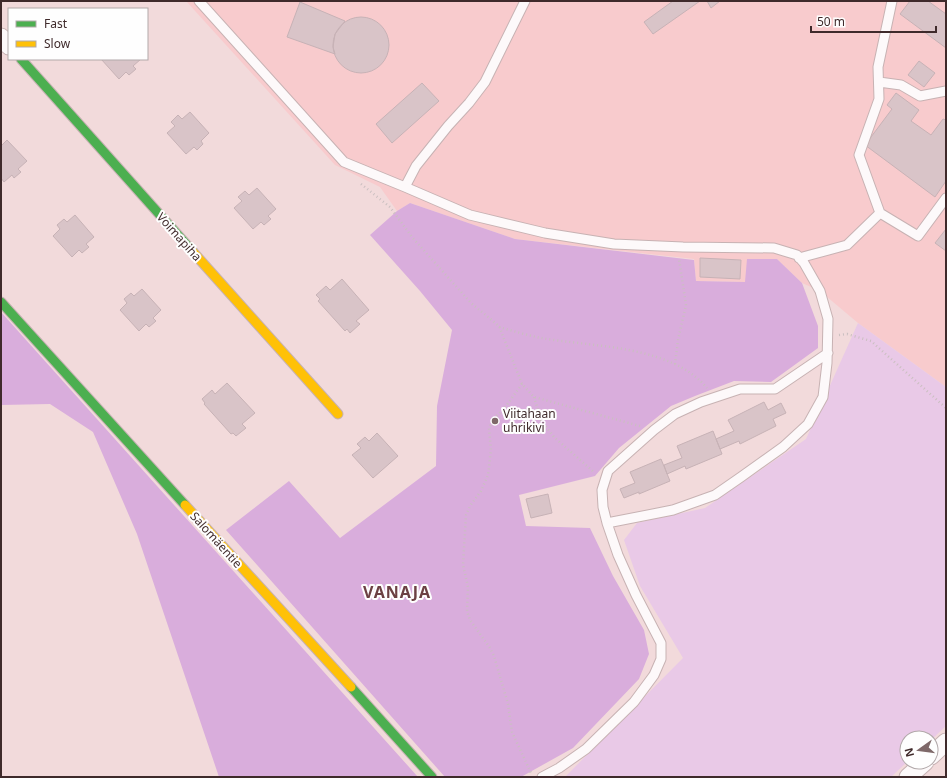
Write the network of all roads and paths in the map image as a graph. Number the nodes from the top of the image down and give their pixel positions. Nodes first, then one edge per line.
1 (200, 1) edge
2 (525, 1) edge
3 (892, 1) edge
4 (1, 37) edge
5 (8, 45) edge
6 (22, 60) edge
7 (879, 82) junction
8 (946, 91) edge
9 (360, 183) dead end
10 (405, 187) junction
11 (946, 198) edge
12 (880, 213) junction
13 (678, 247) junction
14 (799, 258) junction
15 (1, 302) edge
16 (499, 326) junction
17 (828, 337) junction
18 (828, 353) junction
19 (675, 364) junction
20 (522, 384) junction
21 (534, 397) junction
22 (715, 397) junction
23 (946, 408) edge
24 (338, 414) dead end
25 (654, 430) junction
26 (605, 481) junction
27 (607, 523) junction
28 (916, 770) edge
29 (432, 777) edge
30 (533, 777) edge
31 (542, 777) edge
32 (908, 777) edge

1 - 10 lane
2 - 10 lane
3 - 7 lane
4 - 5 street
6 - 24 street, Voimapiha
7 - 8 lane
7 - 12 lane
9 - 16 path
10 - 13 lane
11 - 12 lane
12 - 14 lane
13 - 14 lane
13 - 19 path
14 - 17 lane
15 - 29 street, Salomäentie
16 - 19 path
16 - 20 path
17 - 18 lane
17 - 23 path
18 - 22 lane
18 - 27 lane
19 - 22 path
20 - 21 path
20 - 30 path
21 - 25 path
21 - 26 path
22 - 25 lane
25 - 26 lane
26 - 27 lane
27 - 31 lane
28 - 32 street

